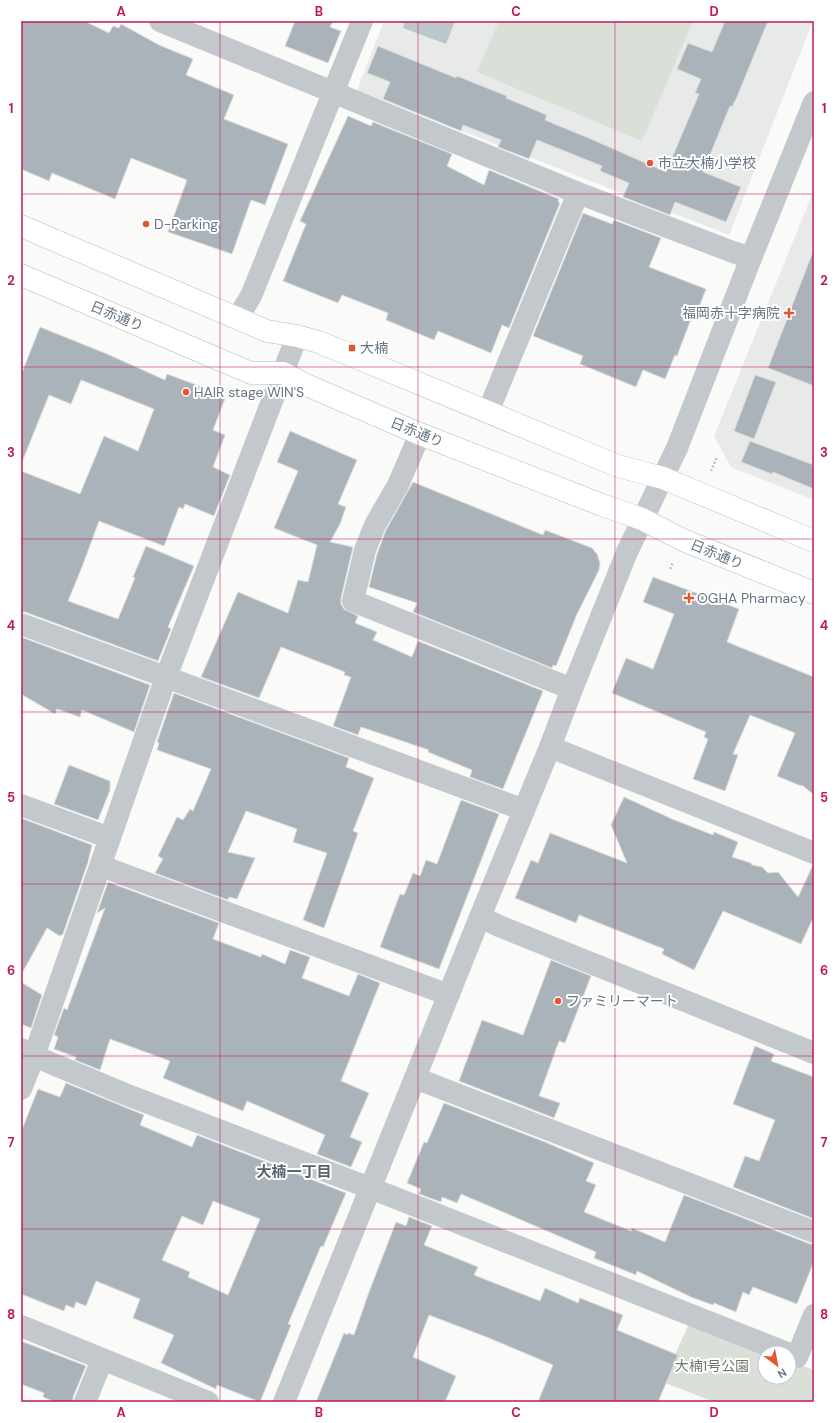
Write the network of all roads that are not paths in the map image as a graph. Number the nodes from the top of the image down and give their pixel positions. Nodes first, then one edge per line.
1 (160, 21) edge
2 (362, 21) edge
3 (333, 92) junction
4 (814, 102) edge
5 (578, 193) junction
6 (21, 226) edge
7 (751, 258) junction
8 (21, 275) edge
9 (238, 317) junction
10 (298, 336) junction
11 (284, 373) junction
12 (488, 412) junction
13 (420, 434) junction
14 (663, 478) junction
15 (642, 519) junction
16 (814, 541) edge
17 (814, 593) edge
18 (21, 624) edge
19 (166, 677) junction
20 (572, 689) junction
21 (550, 748) junction
22 (21, 806) edge
23 (524, 810) junction
24 (110, 838) junction
25 (814, 853) edge
26 (101, 866) junction
27 (480, 917) junction
28 (449, 995) junction
29 (28, 1053) edge
30 (814, 1053) edge
31 (415, 1078) junction
32 (21, 1089) edge
33 (370, 1189) junction
34 (814, 1232) edge
35 (814, 1315) edge
36 (21, 1326) edge
37 (766, 1345) edge
38 (797, 1357) edge
39 (102, 1360) junction
40 (85, 1402) edge
41 (208, 1402) edge
42 (284, 1402) edge

1 - 3 street
2 - 3 street
3 - 5 street
3 - 9 street
4 - 7 street
5 - 7 street
5 - 12 street
6 - 9 main road
7 - 14 street
8 - 11 main road, 日赤通り
9 - 10 main road
10 - 11 street
10 - 12 main road
11 - 13 main road, 日赤通り
11 - 19 street
12 - 14 main road
13 - 15 main road, 日赤通り
13 - 20 street
14 - 15 street
14 - 16 main road
15 - 17 main road, 日赤通り
15 - 20 street
18 - 19 street
19 - 23 street
19 - 24 street
20 - 21 street
21 - 23 street
21 - 25 street
22 - 24 street
23 - 27 street
24 - 26 street
26 - 28 street
26 - 29 street
27 - 28 street
27 - 30 street
28 - 31 street
29 - 32 street
29 - 33 street
31 - 33 street
31 - 34 street
33 - 37 street
33 - 42 street
35 - 38 street
36 - 39 street
39 - 40 street
39 - 41 street

